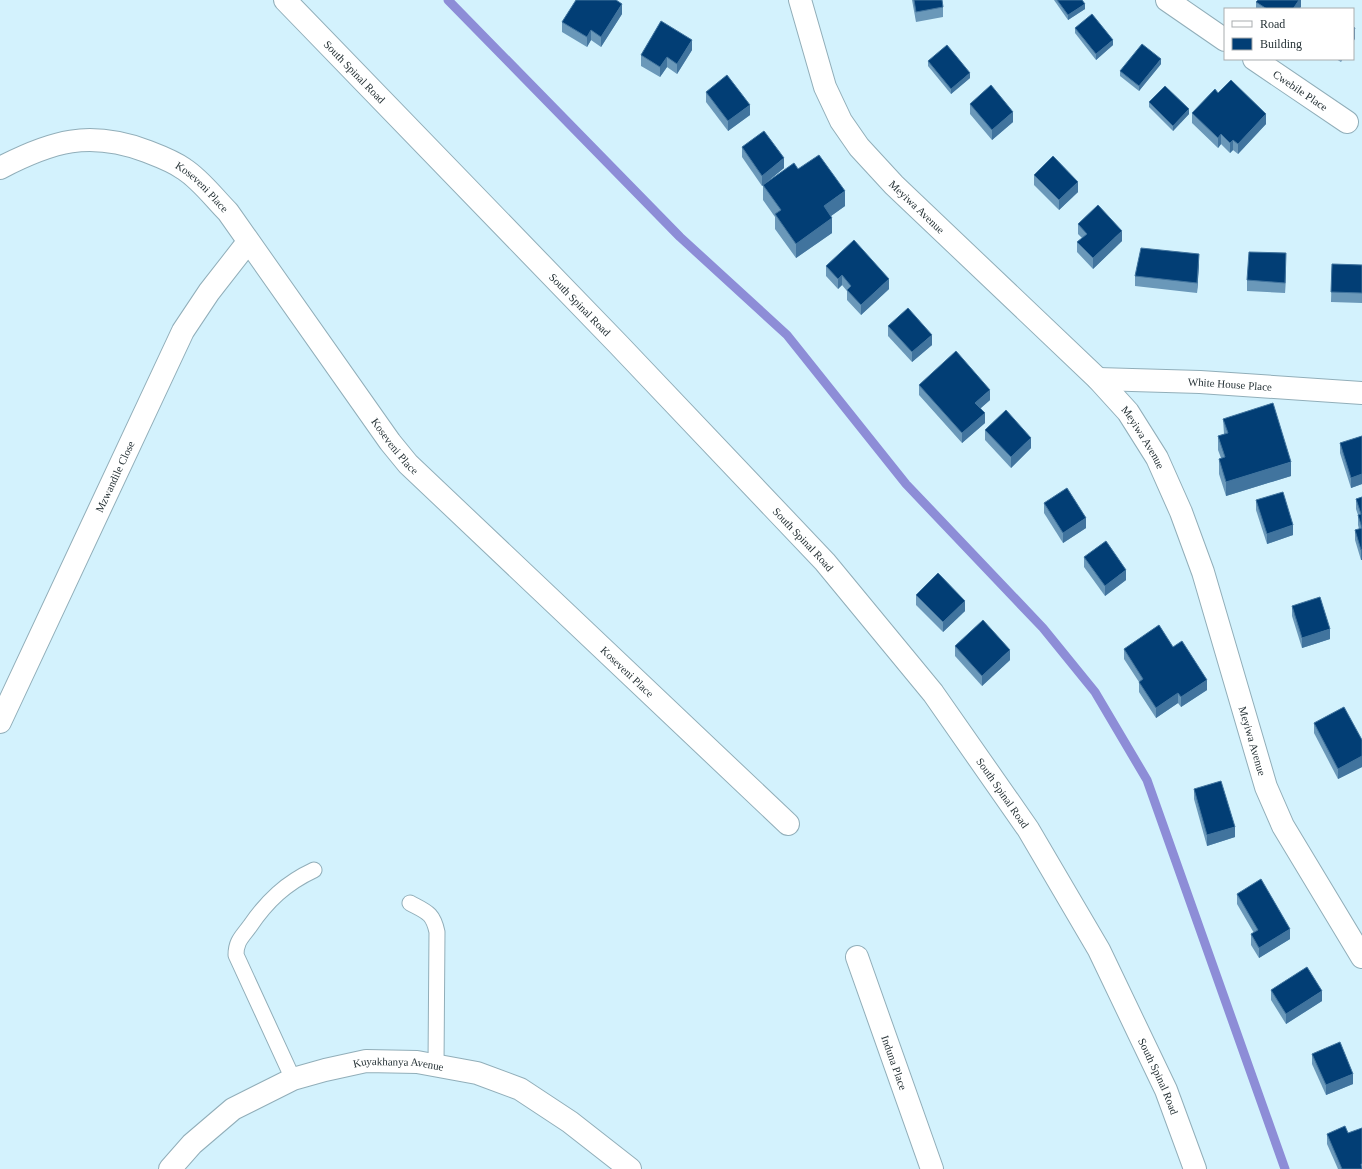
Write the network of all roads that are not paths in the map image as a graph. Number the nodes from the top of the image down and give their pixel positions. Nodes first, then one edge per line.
1 (285, 0) edge
2 (800, 0) edge
3 (1168, 0) edge
4 (1224, 39) edge
5 (1255, 60) edge
6 (1347, 122) dead end
7 (0, 168) edge
8 (248, 242) junction
9 (1098, 379) junction
10 (1362, 393) edge
11 (0, 722) edge
12 (788, 824) dead end
13 (314, 870) dead end
14 (410, 903) dead end
15 (857, 957) dead end
16 (1362, 957) edge
17 (436, 1065) junction
18 (293, 1079) junction
19 (170, 1169) edge
20 (630, 1169) edge
21 (932, 1169) edge
22 (1195, 1169) edge

1 - 22 street, South Spinal Road
2 - 9 street, Meyiwa Avenue
3 - 4 street
5 - 6 street, Cwebile Place
7 - 8 street, Koseveni Place
8 - 11 street, Mzwandile Close
8 - 12 street, Koseveni Place
9 - 10 street, White House Place
9 - 16 street, Meyiwa Avenue
13 - 18 lane
14 - 17 lane
15 - 21 street, Induna Place
17 - 18 street, Kuyakhanya Avenue
17 - 20 street, Kuyakhanya Avenue
18 - 19 street, Kuyakhanya Avenue

